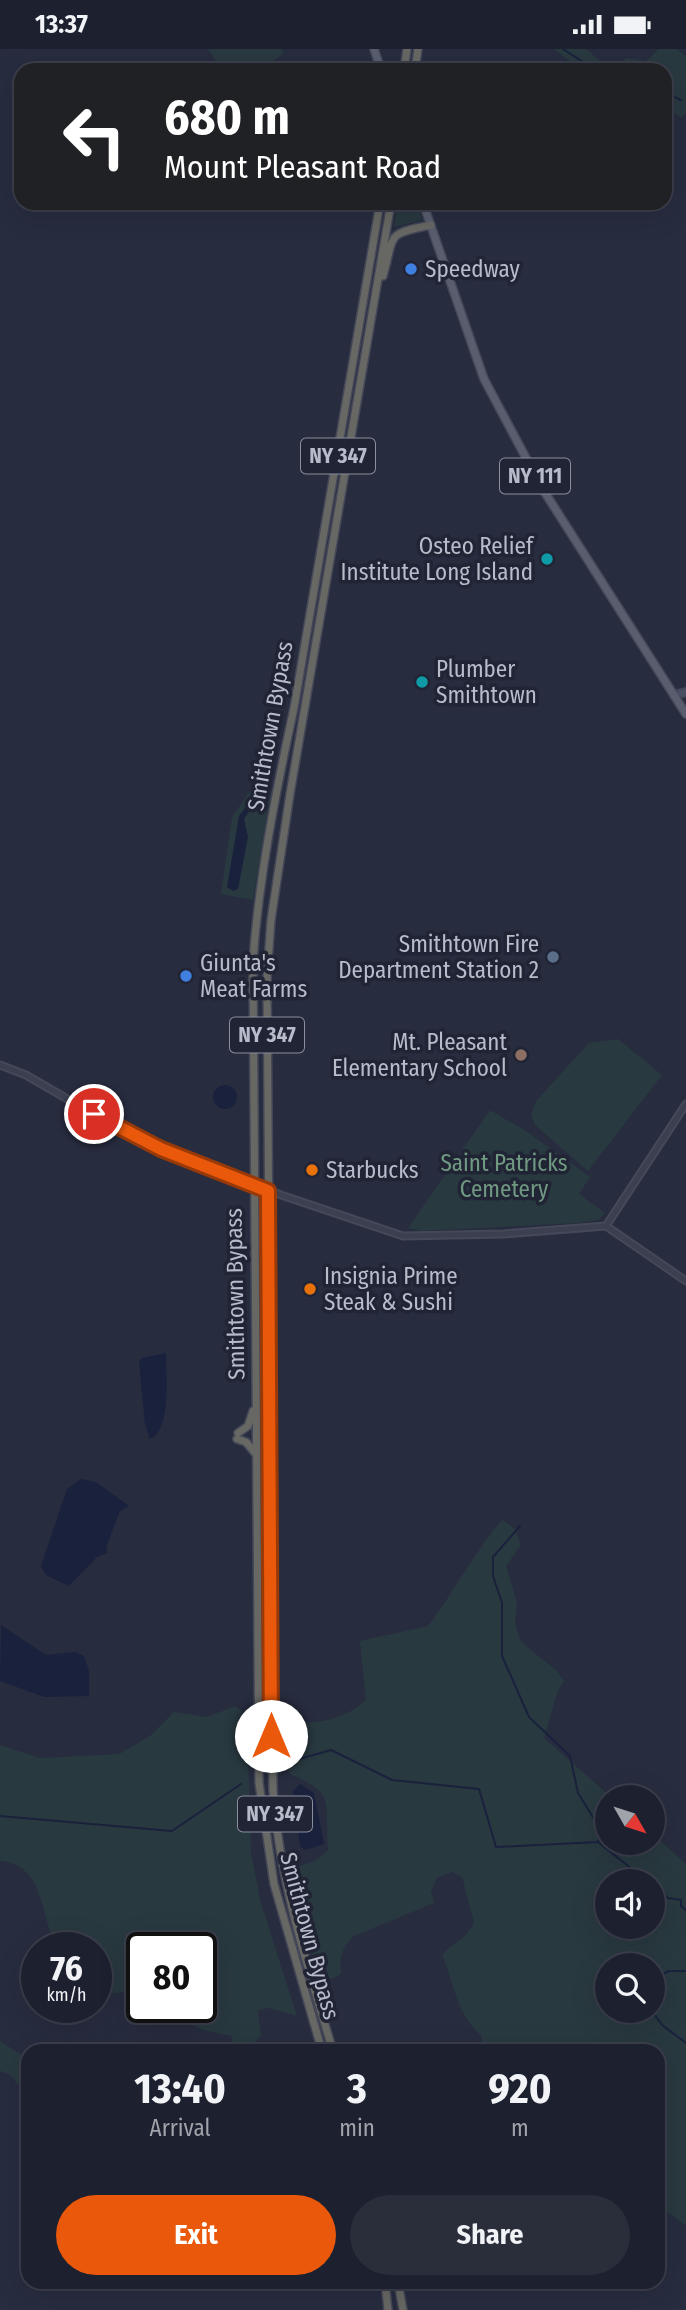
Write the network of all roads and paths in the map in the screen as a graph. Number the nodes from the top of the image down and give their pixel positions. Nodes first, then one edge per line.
1 (379, 210) edge
2 (390, 210) edge
3 (426, 210) edge
4 (431, 225) junction
5 (377, 285) junction
6 (686, 692) edge
7 (674, 695) junction
8 (686, 714) edge
9 (0, 1065) edge
10 (686, 1104) edge
11 (252, 1185) junction
12 (268, 1191) junction
13 (606, 1226) junction
14 (686, 1281) edge
15 (256, 1401) junction
16 (256, 1455) junction
17 (320, 2044) edge
18 (331, 2044) edge
19 (386, 2289) edge
20 (399, 2289) edge
21 (388, 2310) edge
22 (403, 2310) edge

1 - 11 highway, Smithtown Bypass / NY 347
2 - 5 highway, Smithtown Bypass / NY 347
3 - 4 main road, NY 111
4 - 5 highway
4 - 7 main road, NY 111
5 - 12 highway, Smithtown Bypass / NY 347
6 - 7 main road
7 - 8 main road, NY 111
9 - 11 street
10 - 13 street
11 - 12 street
11 - 15 highway, Smithtown Bypass / NY 347
12 - 13 street
12 - 18 highway, Smithtown Bypass / NY 347
13 - 14 street
15 - 16 highway, Smithtown Bypass / NY 347
15 - 16 highway
16 - 17 highway, Smithtown Bypass / NY 347
19 - 21 highway
20 - 22 highway

